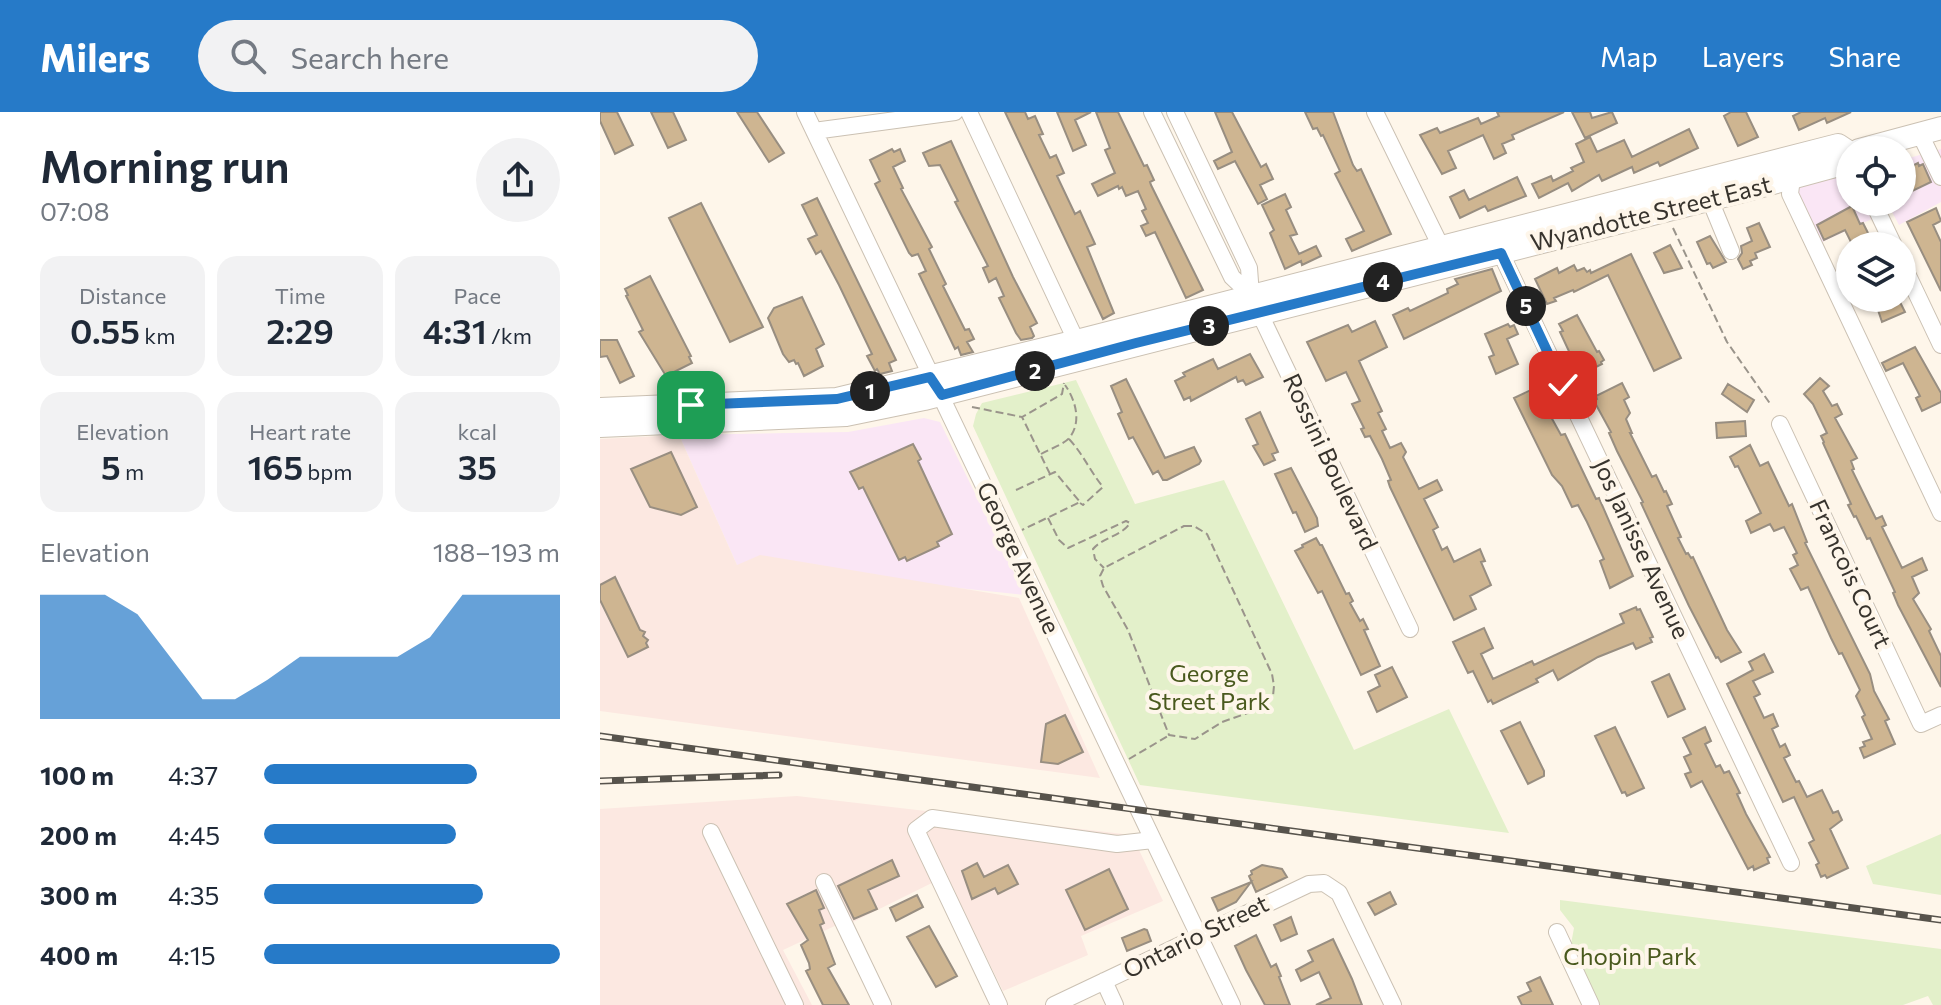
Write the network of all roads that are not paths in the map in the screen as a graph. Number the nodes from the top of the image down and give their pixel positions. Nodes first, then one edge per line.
1 (805, 112) edge
2 (955, 112) edge
3 (969, 112) edge
4 (1152, 112) edge
5 (1175, 112) edge
6 (1375, 112) edge
7 (814, 131) junction
8 (1931, 131) edge
9 (1836, 146) edge
10 (1201, 166) junction
11 (1836, 166) edge
12 (1183, 175) junction
13 (1941, 177) edge
14 (1792, 178) junction
15 (1710, 200) junction
16 (1497, 243) junction
17 (1731, 251) dead end
18 (1445, 255) junction
19 (1916, 292) edge
20 (1255, 304) junction
21 (1941, 345) edge
22 (1080, 350) junction
23 (936, 386) junction
24 (600, 409) edge
25 (1780, 424) dead end
26 (600, 426) edge
27 (1941, 513) edge
28 (1410, 629) dead end
29 (1941, 715) edge
30 (711, 832) dead end
31 (1153, 840) junction
32 (1791, 863) dead end
33 (824, 882) dead end
34 (1557, 932) dead end
35 (1199, 937) junction
36 (1104, 981) junction
37 (795, 1005) edge
38 (883, 1005) edge
39 (999, 1005) edge
40 (1054, 1005) edge
41 (1115, 1005) edge
42 (1232, 1005) edge
43 (1393, 1005) edge
44 (1591, 1005) edge

1 - 7 street, George Avenue
2 - 7 street
3 - 22 street
4 - 12 street, Rossini Boulevard
5 - 10 street, Rossini Boulevard
6 - 18 street
7 - 23 street, George Avenue
8 - 13 street
9 - 16 main road, Wyandotte Street East
10 - 12 street
10 - 20 street, Rossini Boulevard
11 - 14 main road, Wyandotte Street East
12 - 20 street, Rossini Boulevard
14 - 15 main road, Wyandotte Street East
14 - 27 street
15 - 16 main road, Wyandotte Street East
15 - 17 street
16 - 18 main road, Wyandotte Street East
16 - 32 street, Jos Janisse Avenue
18 - 20 main road, Wyandotte Street East
19 - 21 street
20 - 22 main road, Wyandotte Street East
20 - 28 street, Rossini Boulevard
22 - 23 main road, Wyandotte Street East
23 - 24 main road, Wyandotte Street East
23 - 26 main road, Wyandotte Street East
23 - 31 street, George Avenue
25 - 29 street, Francois Court
30 - 37 street
31 - 35 street, George Avenue
31 - 39 street
33 - 38 street
34 - 44 street
35 - 36 street, Ontario Street
35 - 42 street, George Avenue
35 - 43 street, Ontario Street
36 - 40 street, Ontario Street
36 - 41 street

